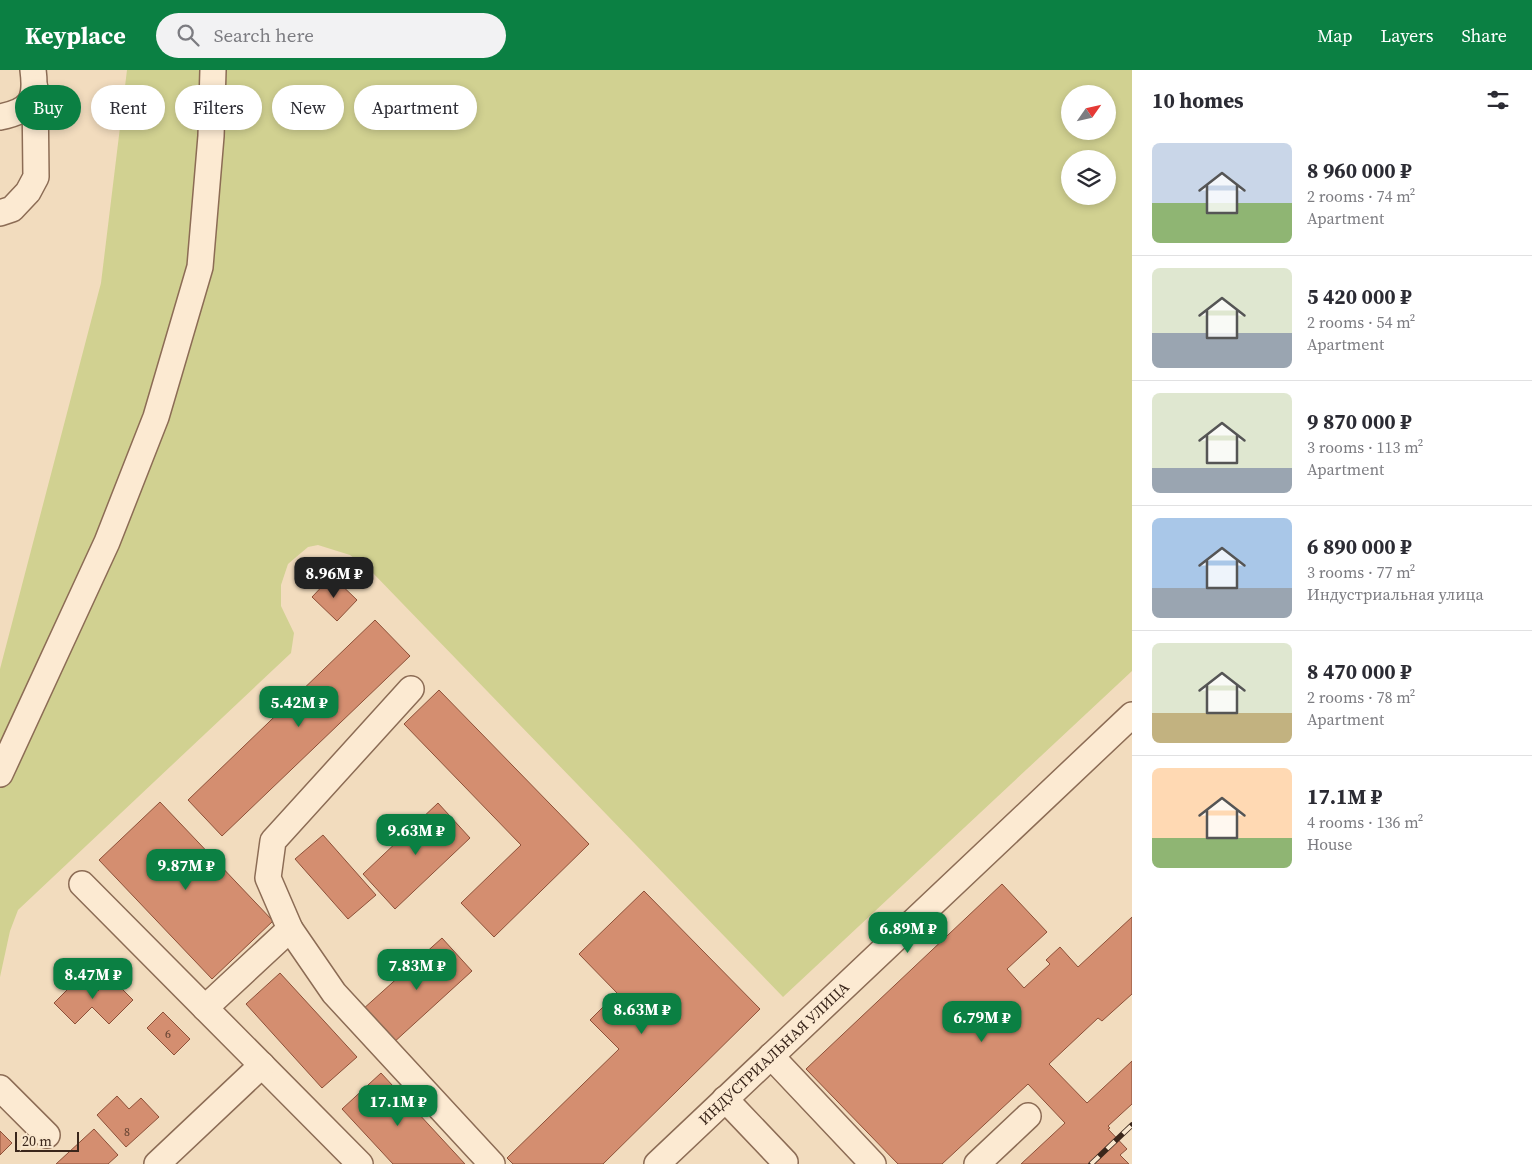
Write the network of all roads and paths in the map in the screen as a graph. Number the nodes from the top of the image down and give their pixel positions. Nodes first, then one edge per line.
1 (213, 70) edge
2 (34, 79) edge
3 (0, 117) edge
4 (0, 213) edge
5 (411, 689) dead end
6 (1132, 715) edge
7 (0, 774) edge
8 (82, 884) dead end
9 (290, 929) junction
10 (204, 1008) junction
11 (771, 1056) junction
12 (262, 1065) junction
13 (0, 1088) edge
14 (725, 1100) junction
15 (1028, 1116) dead end
16 (47, 1135) dead end
17 (785, 1162) dead end
18 (157, 1164) edge
19 (360, 1164) edge
20 (492, 1164) edge
21 (656, 1164) edge
22 (873, 1164) edge
23 (977, 1164) edge

1 - 7 street
2 - 3 street
2 - 4 street
5 - 9 street
6 - 11 street, ИНДУСТРИАЛЬНАЯ УЛИЦА
8 - 10 street
9 - 10 street
9 - 20 street
10 - 12 street
11 - 14 street, ИНДУСТРИАЛЬНАЯ УЛИЦА
11 - 22 street
12 - 18 street
12 - 19 street
13 - 16 street
14 - 17 street
14 - 21 street, ИНДУСТРИАЛЬНАЯ УЛИЦА
15 - 23 street

